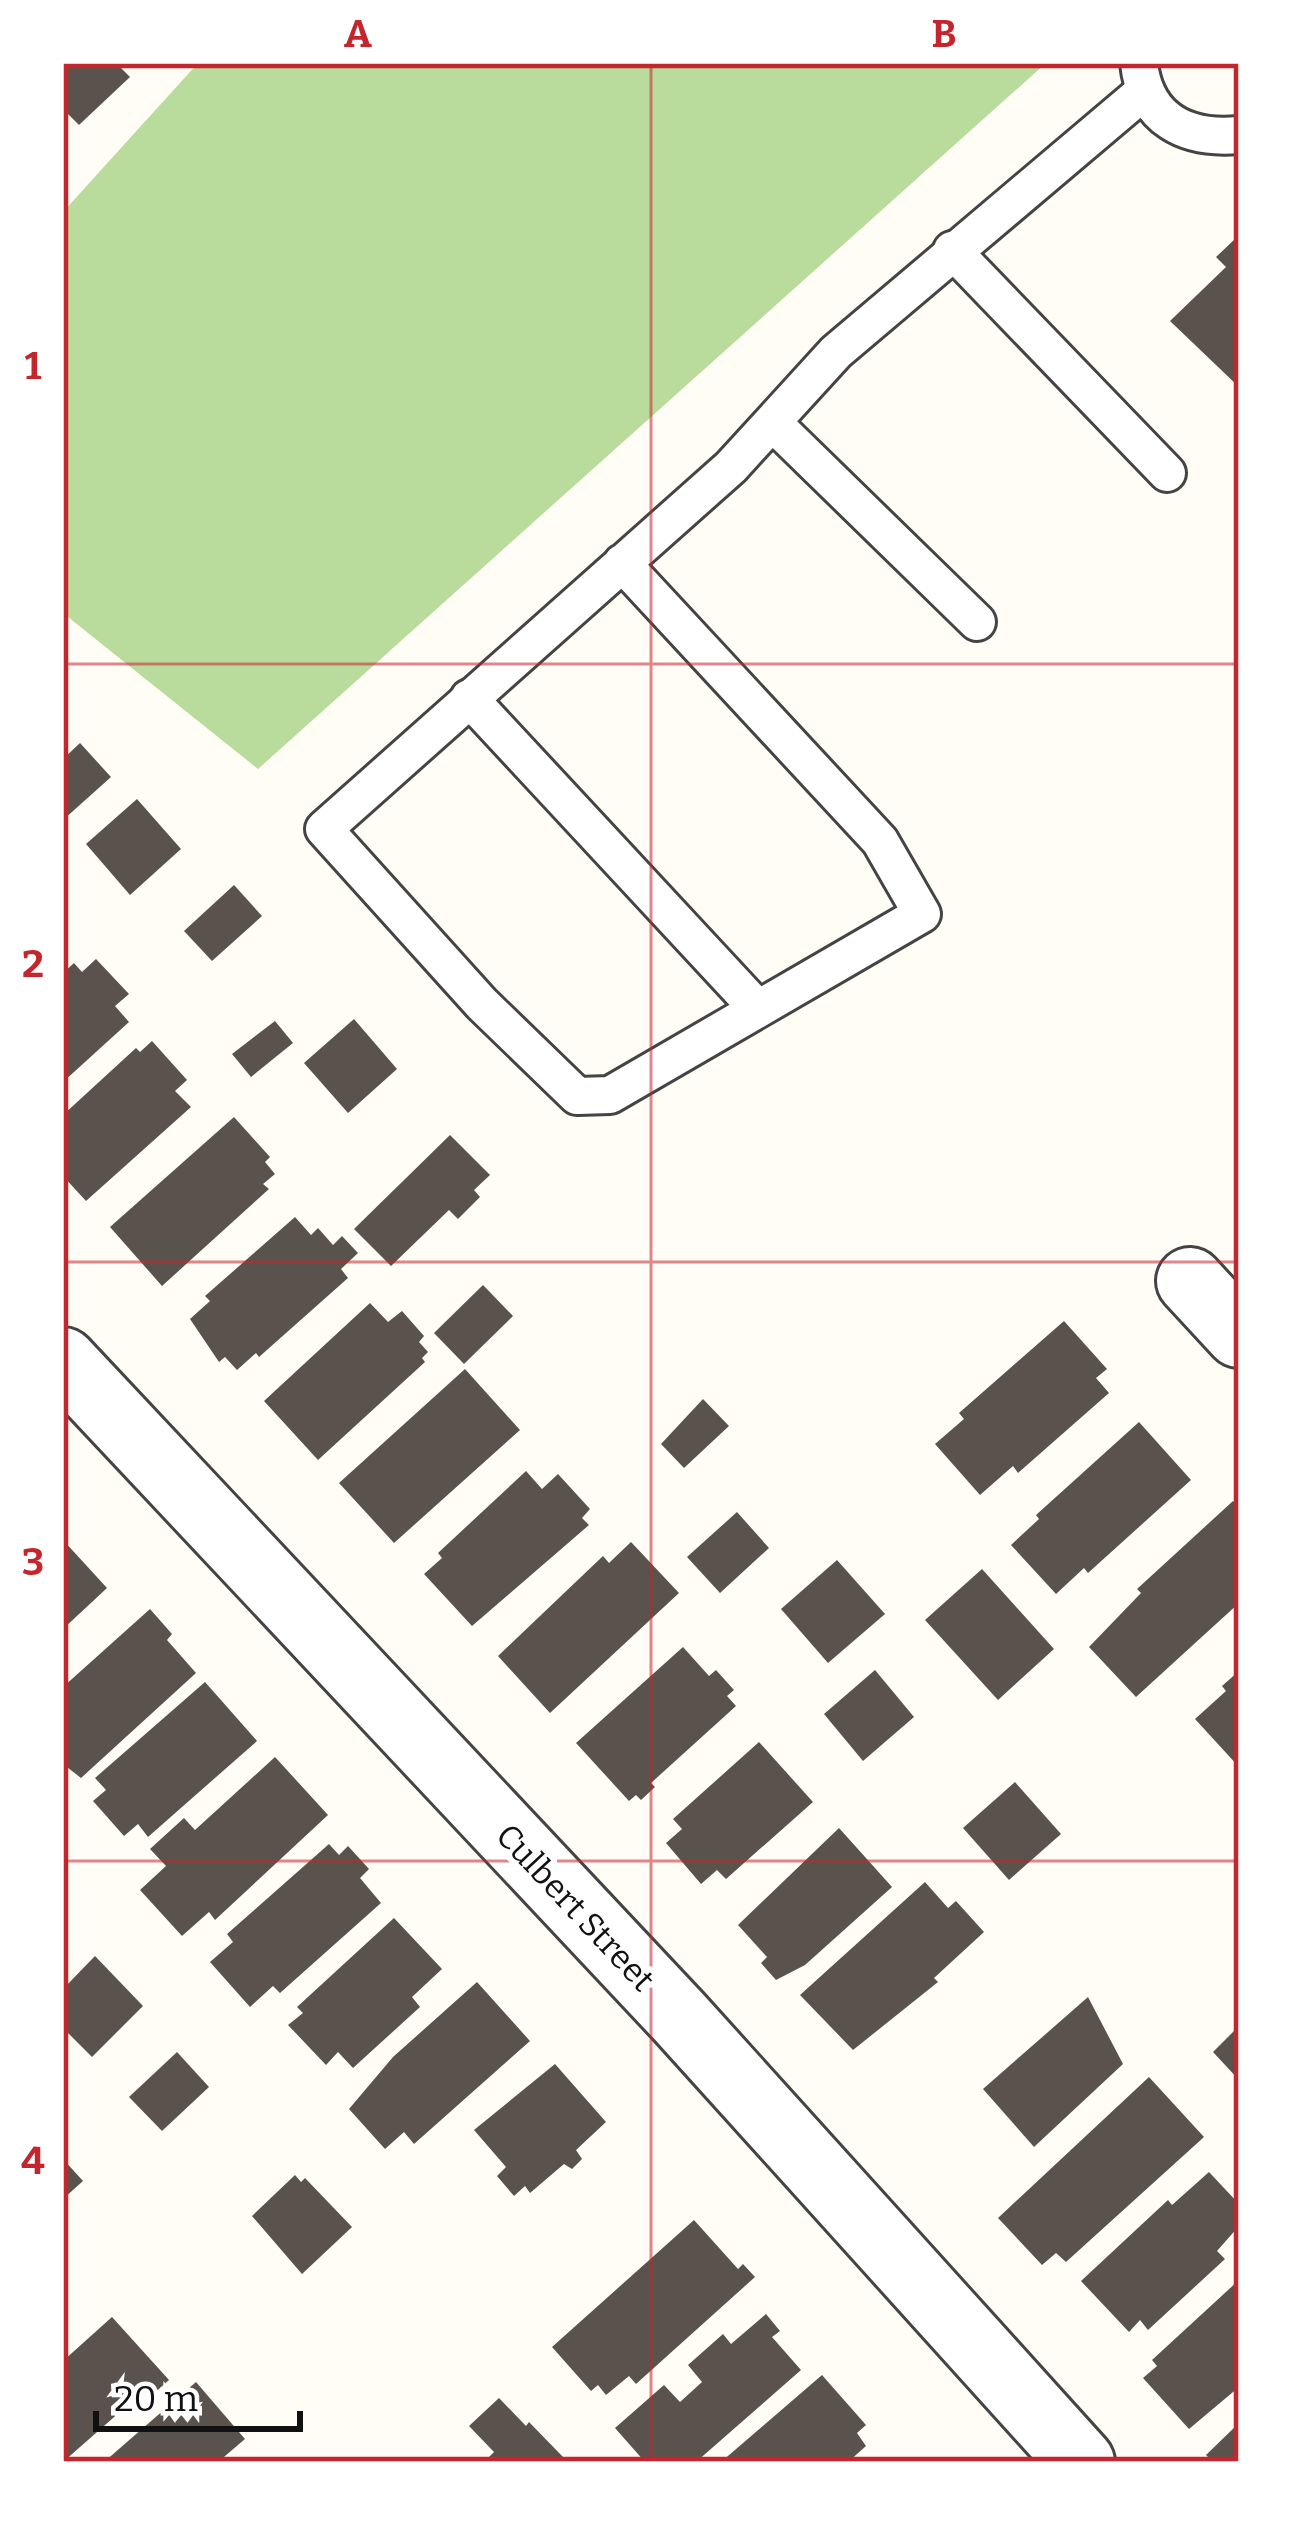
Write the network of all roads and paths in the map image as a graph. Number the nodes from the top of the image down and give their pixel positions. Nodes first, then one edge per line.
1 (1141, 78) edge
2 (1239, 135) edge
3 (952, 250) junction
4 (773, 423) junction
5 (1167, 472) dead end
6 (622, 563) junction
7 (977, 622) dead end
8 (469, 698) junction
9 (757, 1008) junction
10 (1190, 1281) dead end
11 (1239, 1334) edge
12 (63, 1361) edge
13 (1081, 2462) edge

1 - 2 lane
1 - 3 lane
3 - 4 lane
3 - 5 lane
4 - 6 lane
4 - 7 lane
6 - 8 lane
6 - 9 lane
8 - 9 lane
8 - 9 lane
10 - 11 street
12 - 13 street, Culbert Street

